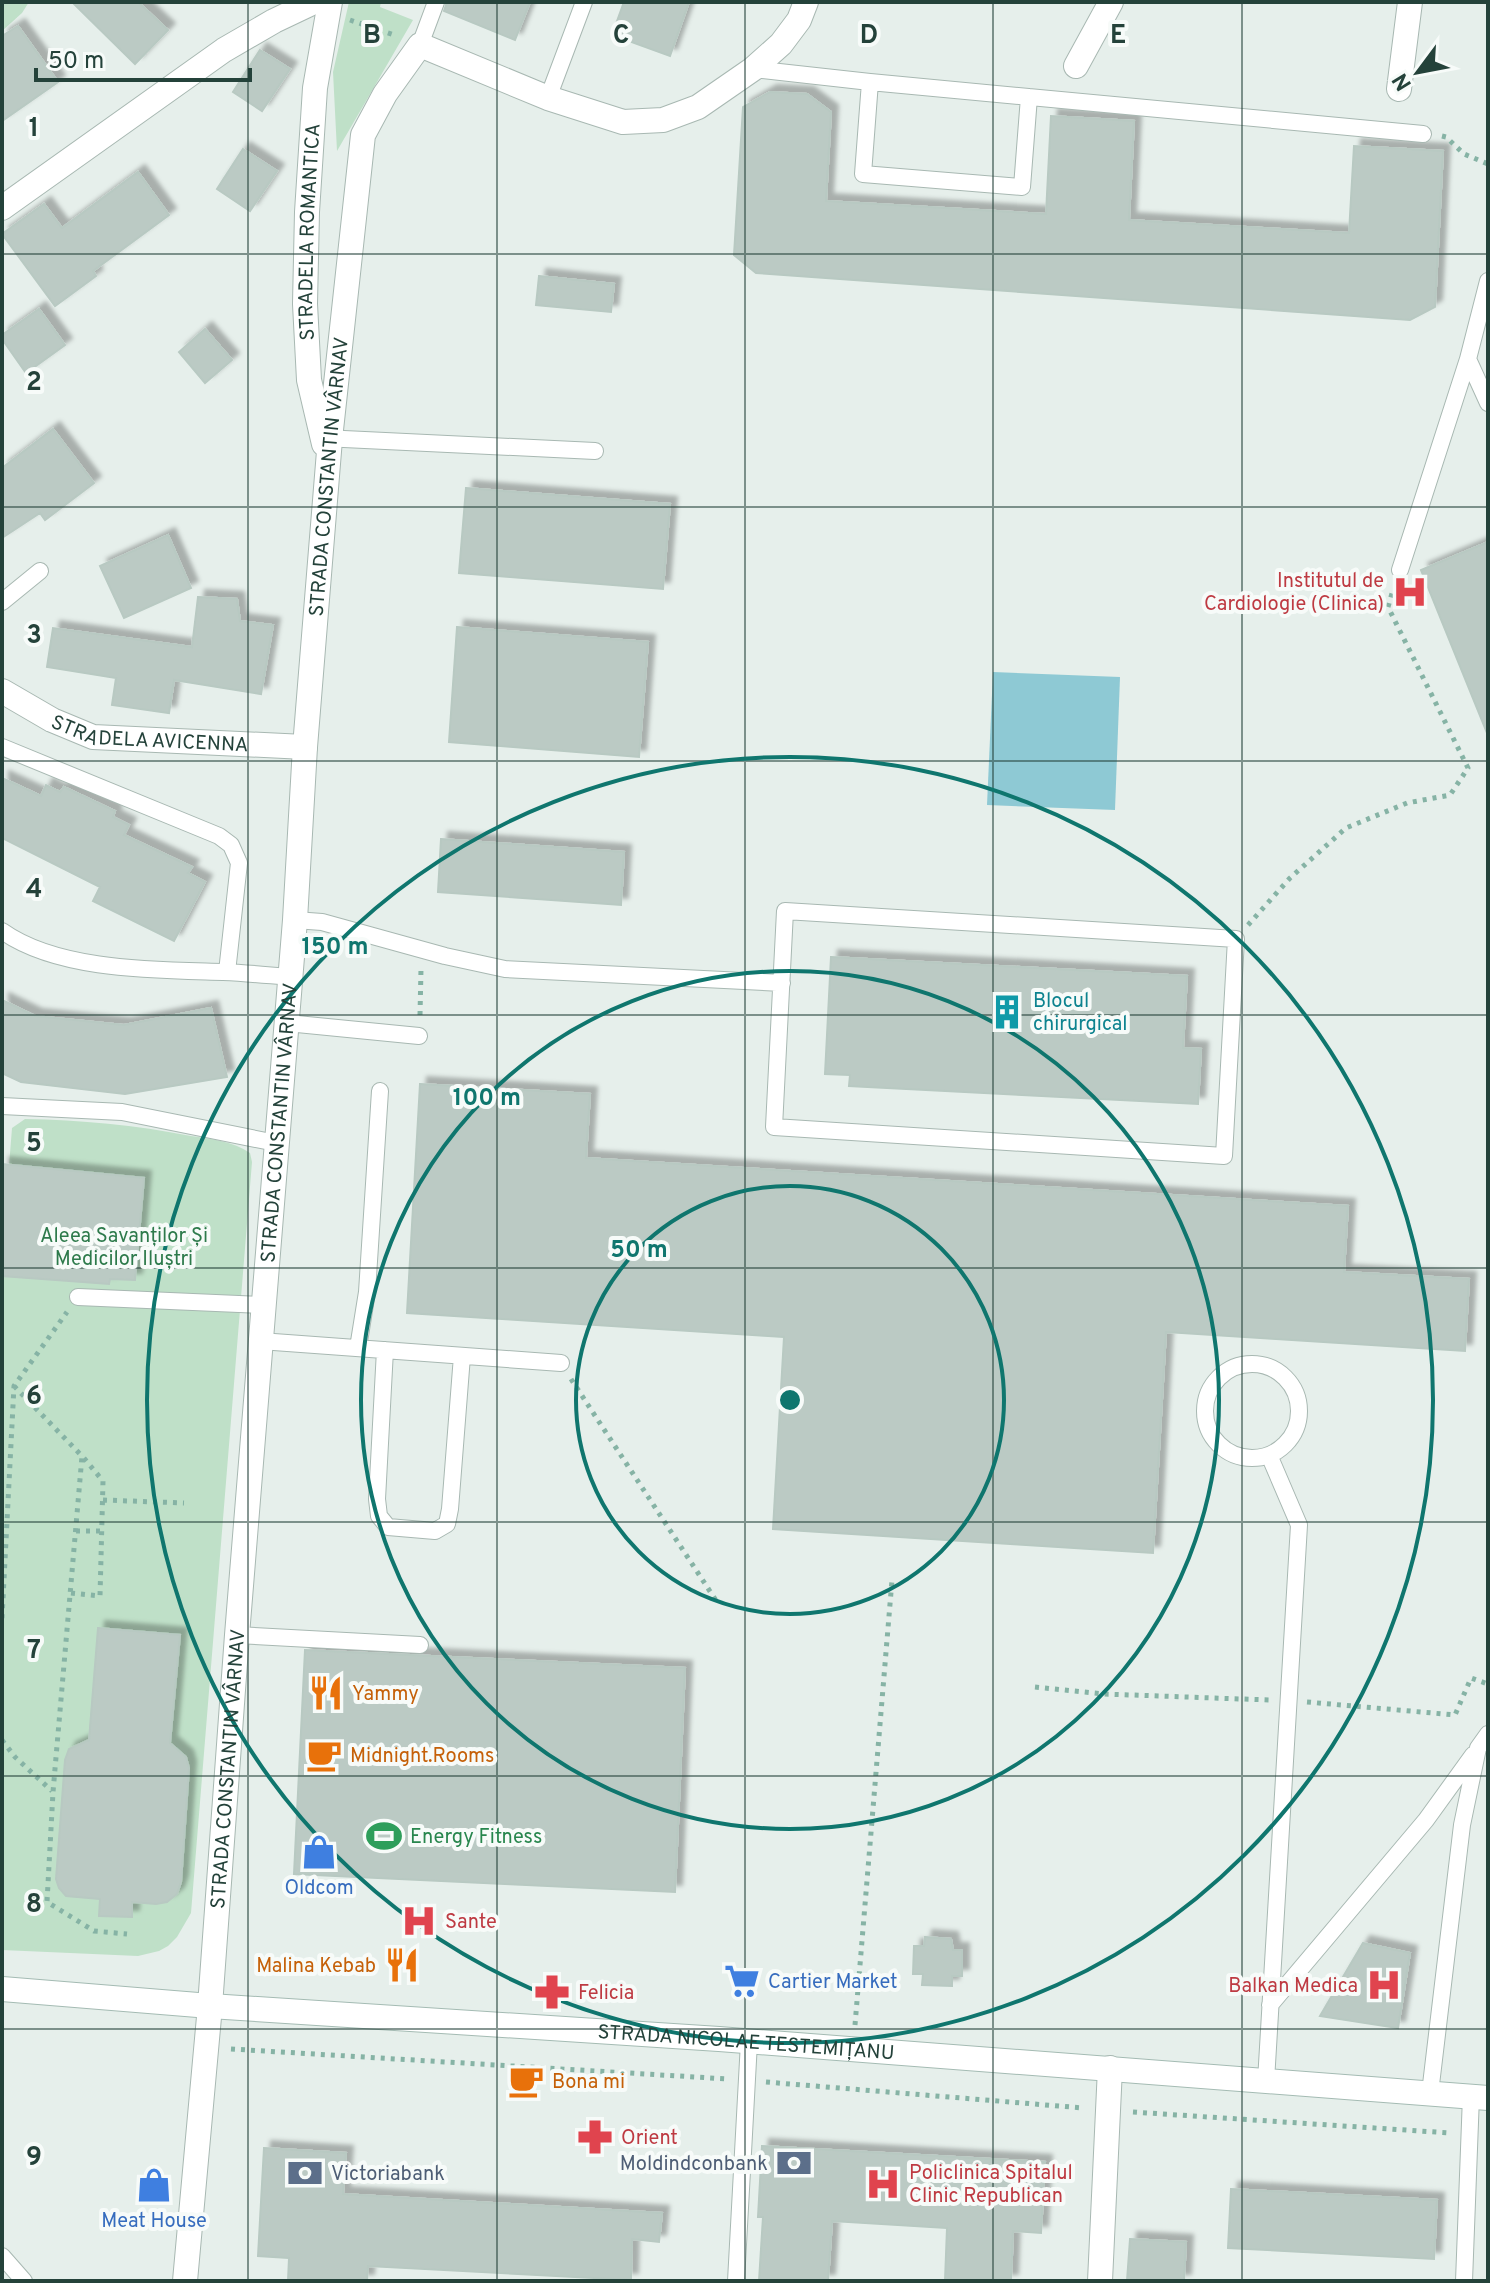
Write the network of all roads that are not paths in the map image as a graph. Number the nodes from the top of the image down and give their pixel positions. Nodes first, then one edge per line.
1 (436, 2) edge
2 (584, 2) edge
3 (806, 2) edge
4 (1111, 2) edge
5 (1410, 2) edge
6 (324, 5) edge
7 (420, 45) junction
8 (1076, 66) dead end
9 (753, 69) junction
10 (870, 82) junction
11 (1399, 89) dead end
12 (1029, 97) junction
13 (548, 98) junction
14 (1423, 134) road end
15 (2, 208) edge
16 (1488, 281) edge
17 (1468, 359) junction
18 (1488, 403) edge
19 (327, 446) junction
20 (595, 451) dead end
21 (1400, 570) road end
22 (40, 571) dead end
23 (2, 602) edge
24 (2, 691) edge
25 (2, 747) edge
26 (305, 747) junction
27 (295, 920) junction
28 (2, 931) edge
29 (227, 972) junction
30 (290, 977) junction
31 (782, 983) junction
32 (287, 1023) junction
33 (419, 1036) road end
34 (380, 1091) dead end
35 (2, 1106) edge
36 (276, 1143) junction
37 (78, 1297) road end
38 (263, 1305) junction
39 (260, 1341) junction
40 (358, 1348) junction
41 (385, 1350) junction
42 (462, 1356) junction
43 (561, 1363) road end
44 (1269, 1455) junction
45 (237, 1635) junction
46 (420, 1645) dead end
47 (1483, 1741) edge
48 (2, 1989) edge
49 (1270, 2005) junction
50 (210, 2006) junction
51 (749, 2042) junction
52 (1110, 2068) junction
53 (1266, 2081) junction
54 (1430, 2093) junction
55 (1480, 2097) edge
56 (2, 2256) edge
57 (24, 2281) edge
58 (185, 2281) edge
59 (736, 2281) edge
60 (1100, 2281) edge
61 (1464, 2281) edge

1 - 7 lane
2 - 13 lane
3 - 9 street
4 - 8 street
5 - 11 street
6 - 15 street
6 - 19 street, STRADELA ROMANTICA
7 - 13 street
7 - 19 street, STRADA CONSTANTIN VÂRNAV
9 - 10 lane
9 - 13 street
10 - 12 lane
10 - 12 lane
12 - 14 lane
16 - 17 lane
17 - 18 lane
17 - 21 lane
19 - 20 lane
19 - 26 street, STRADA CONSTANTIN VÂRNAV
22 - 23 lane
24 - 26 street, STRADELA AVICENNA
25 - 29 lane
26 - 27 street, STRADA CONSTANTIN VÂRNAV
27 - 30 street, STRADA CONSTANTIN VÂRNAV
27 - 31 lane
28 - 29 lane
29 - 30 lane
30 - 32 street, STRADA CONSTANTIN VÂRNAV
31 - 31 lane
32 - 33 lane
32 - 36 street, STRADA CONSTANTIN VÂRNAV
34 - 40 lane
35 - 36 lane
36 - 38 street, STRADA CONSTANTIN VÂRNAV
37 - 38 lane
38 - 39 street, STRADA CONSTANTIN VÂRNAV
39 - 40 lane
39 - 45 street, STRADA CONSTANTIN VÂRNAV
40 - 41 lane
41 - 42 lane
41 - 42 lane
42 - 43 lane
44 - 44 lane
44 - 49 lane
45 - 46 lane
45 - 50 street, STRADA CONSTANTIN VÂRNAV
47 - 49 lane
47 - 54 lane
48 - 50 street, STRADA NICOLAE TESTEMIȚANU
49 - 53 lane
50 - 51 street, STRADA NICOLAE TESTEMIȚANU
50 - 58 street, STRADA CONSTANTIN VÂRNAV
51 - 52 street, STRADA NICOLAE TESTEMIȚANU
51 - 59 lane
52 - 53 street, STRADA NICOLAE TESTEMIȚANU
52 - 60 street
53 - 54 street, STRADA NICOLAE TESTEMIȚANU
54 - 55 street, STRADA NICOLAE TESTEMIȚANU
55 - 61 lane
56 - 57 lane

